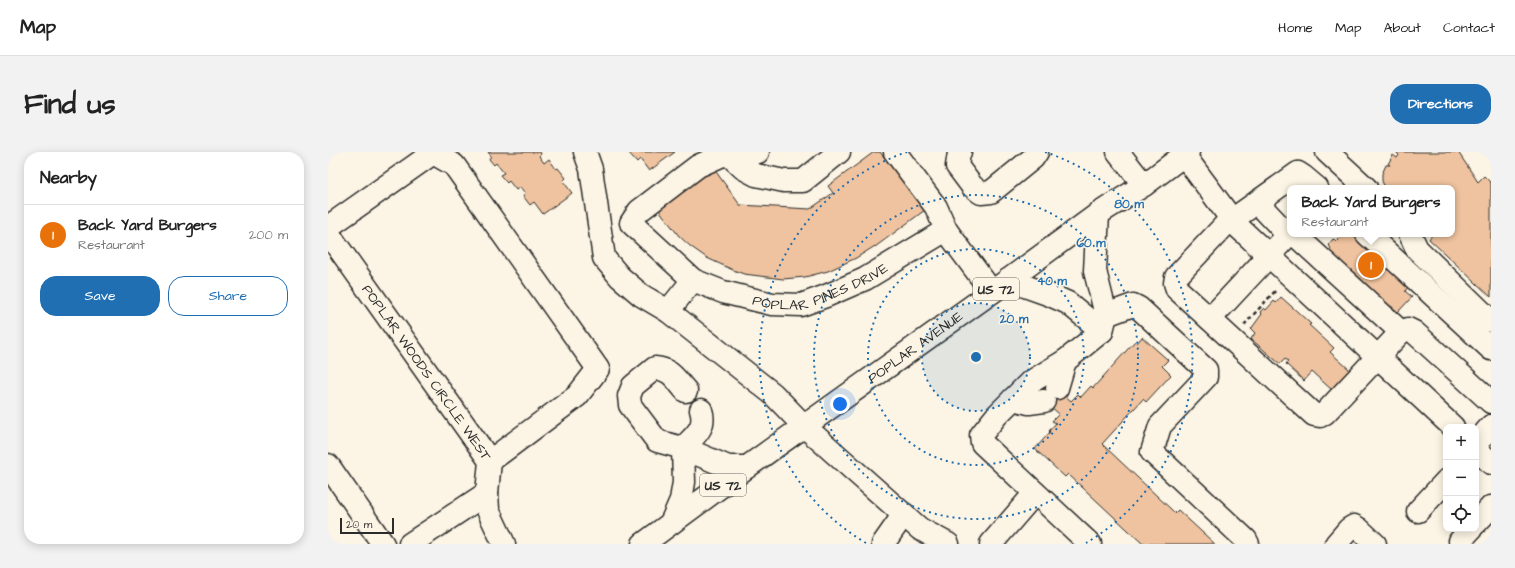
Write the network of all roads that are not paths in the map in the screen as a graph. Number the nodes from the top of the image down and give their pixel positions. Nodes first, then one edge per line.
1 (585, 152) edge
2 (758, 152) edge
3 (839, 152) edge
4 (895, 152) edge
5 (960, 152) edge
6 (1037, 152) edge
7 (1118, 152) edge
8 (1327, 152) edge
9 (727, 153) edge
10 (1186, 154) edge
11 (1144, 185) junction
12 (1313, 185) edge
13 (1363, 185) edge
14 (1257, 202) junction
15 (1098, 214) junction
16 (1232, 220) junction
17 (328, 227) edge
18 (946, 230) junction
19 (1287, 230) edge
20 (328, 233) edge
21 (1288, 237) edge
22 (1294, 237) edge
23 (1370, 237) edge
24 (1411, 237) edge
25 (1269, 255) junction
26 (693, 280) junction
27 (1000, 286) junction
28 (668, 311) junction
29 (1210, 319) junction
30 (1491, 321) edge
31 (1104, 323) junction
32 (1401, 332) junction
33 (1491, 349) edge
34 (1377, 356) junction
35 (1065, 361) junction
36 (686, 391) dead end
37 (1013, 399) junction
38 (1491, 402) edge
39 (701, 410) dead end
40 (1450, 424) edge
41 (804, 426) junction
42 (1491, 426) edge
43 (1479, 440) edge
44 (683, 448) junction
45 (1479, 452) edge
46 (490, 461) junction
47 (1491, 463) edge
48 (328, 465) edge
49 (747, 467) junction
50 (1443, 484) edge
51 (487, 493) junction
52 (1035, 493) junction
53 (1491, 507) edge
54 (1418, 511) dead end
55 (904, 514) junction
56 (1479, 520) edge
57 (671, 523) junction
58 (940, 542) edge
59 (383, 544) edge
60 (410, 544) edge
61 (504, 544) edge
62 (643, 544) edge
63 (883, 544) edge
64 (991, 544) edge
65 (1090, 544) edge
66 (1248, 544) edge
67 (1336, 544) edge
68 (1375, 544) edge

1 - 28 street
2 - 9 street
3 - 9 street
4 - 18 street
5 - 6 street
7 - 11 street
8 - 13 street
9 - 26 street, POPLAR PINES DRIVE
10 - 11 street, POPLAR AVENUE / US 72
10 - 16 street
11 - 15 street, POPLAR AVENUE / US 72
12 - 14 street
14 - 16 street
14 - 19 street
15 - 27 street, POPLAR AVENUE / US 72
15 - 31 street
16 - 25 street
16 - 29 street
17 - 46 street
18 - 26 street, POPLAR PINES DRIVE
18 - 27 street
20 - 46 street, POPLAR WOODS CIRCLE WEST
21 - 25 street
22 - 32 street
23 - 33 street
24 - 30 street
25 - 29 street
25 - 34 street
26 - 28 street
27 - 31 street
27 - 41 street, POPLAR AVENUE / US 72
28 - 41 street
29 - 34 street
31 - 35 street
31 - 66 street
32 - 34 street
32 - 38 street
34 - 40 street
35 - 37 street
35 - 37 street
36 - 44 street
37 - 52 street
39 - 44 street
41 - 49 street, POPLAR AVENUE / US 72
41 - 55 street
42 - 43 street
44 - 49 street
44 - 57 street
45 - 47 street
46 - 51 street, POPLAR WOODS CIRCLE WEST
48 - 59 street
49 - 57 street, POPLAR AVENUE / US 72
50 - 54 street
51 - 60 street
51 - 61 street, POPLAR WOODS CIRCLE WEST
52 - 64 street
52 - 65 street
53 - 56 street
55 - 58 street
55 - 63 street
57 - 62 street, POPLAR AVENUE / US 72
67 - 68 street

